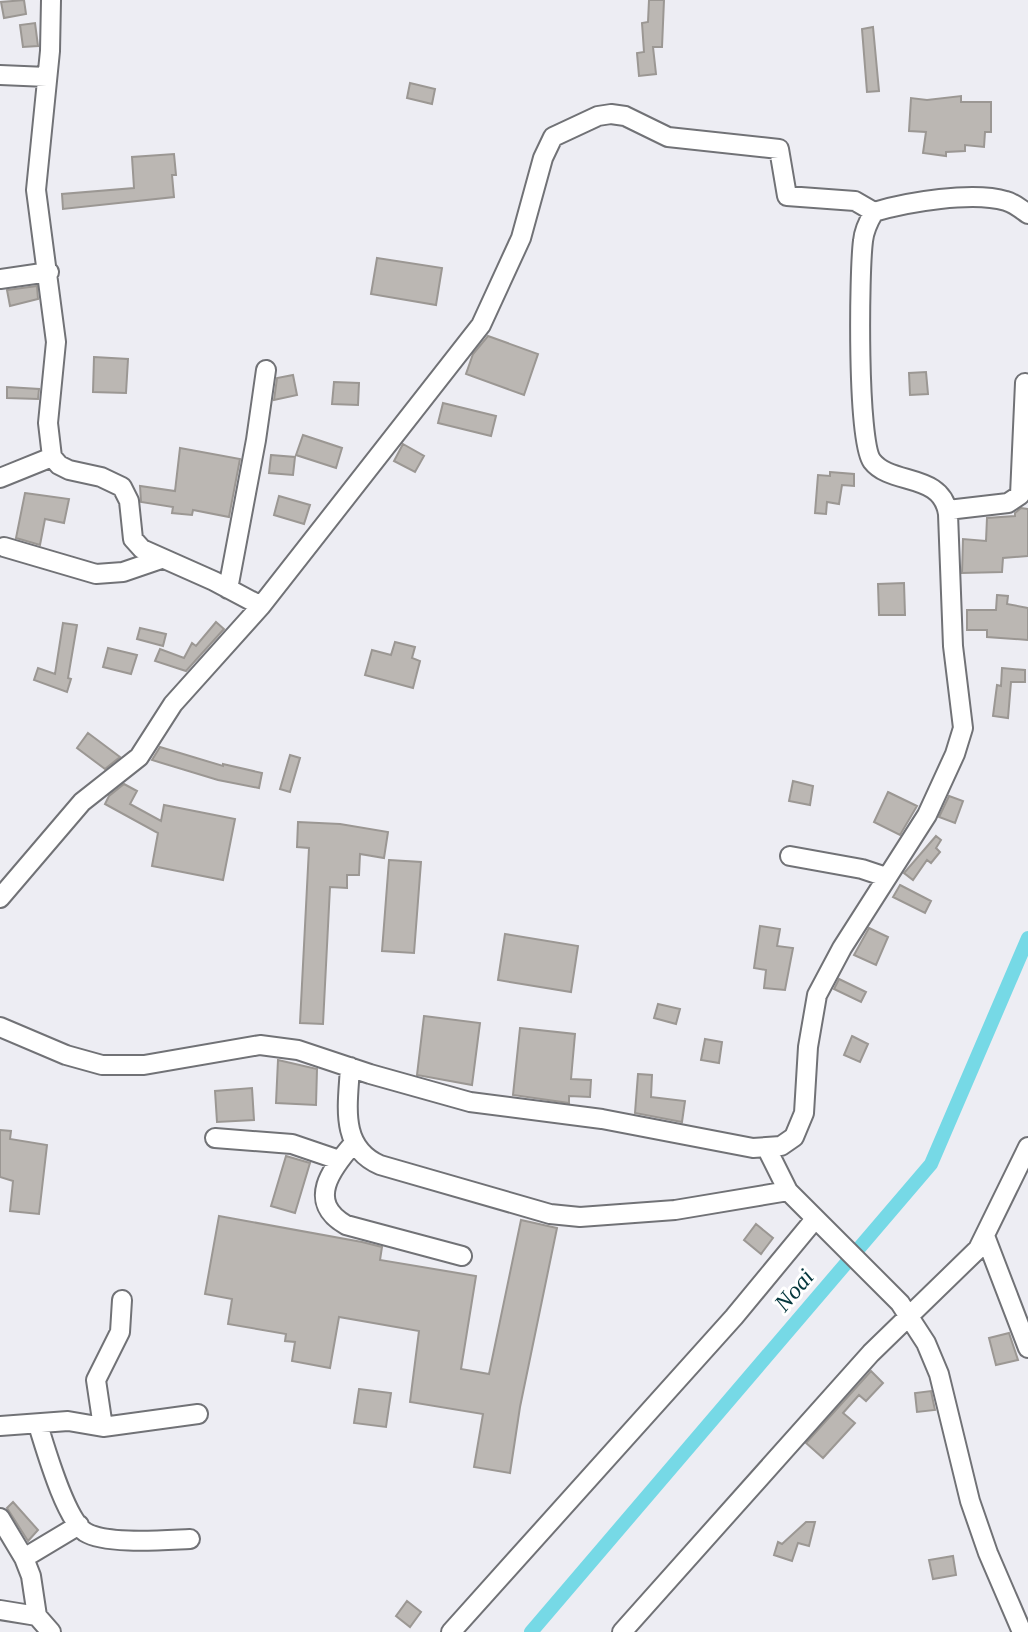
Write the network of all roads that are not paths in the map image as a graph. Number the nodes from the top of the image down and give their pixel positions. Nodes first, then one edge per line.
1 (51, 0) edge
2 (0, 75) edge
3 (47, 77) junction
4 (874, 212) junction
5 (1028, 214) edge
6 (49, 272) junction
7 (0, 279) edge
8 (266, 370) dead end
9 (1025, 383) dead end
10 (52, 457) junction
11 (0, 478) edge
12 (948, 510) junction
13 (4, 547) dead end
14 (161, 559) junction
15 (228, 589) junction
16 (261, 606) junction
17 (790, 856) dead end
18 (886, 877) junction
19 (0, 898) edge
20 (0, 1027) edge
21 (350, 1067) junction
22 (215, 1138) dead end
23 (354, 1143) junction
24 (766, 1147) junction
25 (1028, 1147) edge
26 (339, 1160) junction
27 (788, 1191) junction
28 (815, 1219) junction
29 (985, 1236) junction
30 (462, 1256) dead end
31 (122, 1300) dead end
32 (905, 1309) junction
33 (1028, 1348) edge
34 (198, 1414) dead end
35 (38, 1425) junction
36 (0, 1426) edge
37 (103, 1427) junction
38 (0, 1518) edge
39 (79, 1525) junction
40 (190, 1539) dead end
41 (24, 1558) junction
42 (0, 1610) edge
43 (37, 1616) junction
44 (51, 1632) edge
45 (451, 1632) edge
46 (622, 1632) edge
47 (1022, 1632) edge

1 - 3 street
2 - 3 street
3 - 6 street
4 - 5 street
4 - 12 street
4 - 16 street
6 - 7 street
6 - 10 street
8 - 15 street
9 - 12 street
10 - 11 street
10 - 14 street
12 - 18 street
13 - 14 street
14 - 15 street
15 - 16 street
16 - 19 street
17 - 18 street
18 - 24 street
20 - 21 street
21 - 23 street
21 - 24 street
22 - 26 street
23 - 26 street
23 - 27 street
24 - 27 street
25 - 29 street
26 - 30 street
27 - 28 street
28 - 32 street
28 - 45 street
29 - 32 street
29 - 33 street
31 - 37 street
32 - 46 street
32 - 47 street
34 - 37 street
35 - 36 street
35 - 37 street
35 - 39 street
38 - 41 street
39 - 40 street
39 - 41 street
41 - 43 street
42 - 43 street
43 - 44 street

